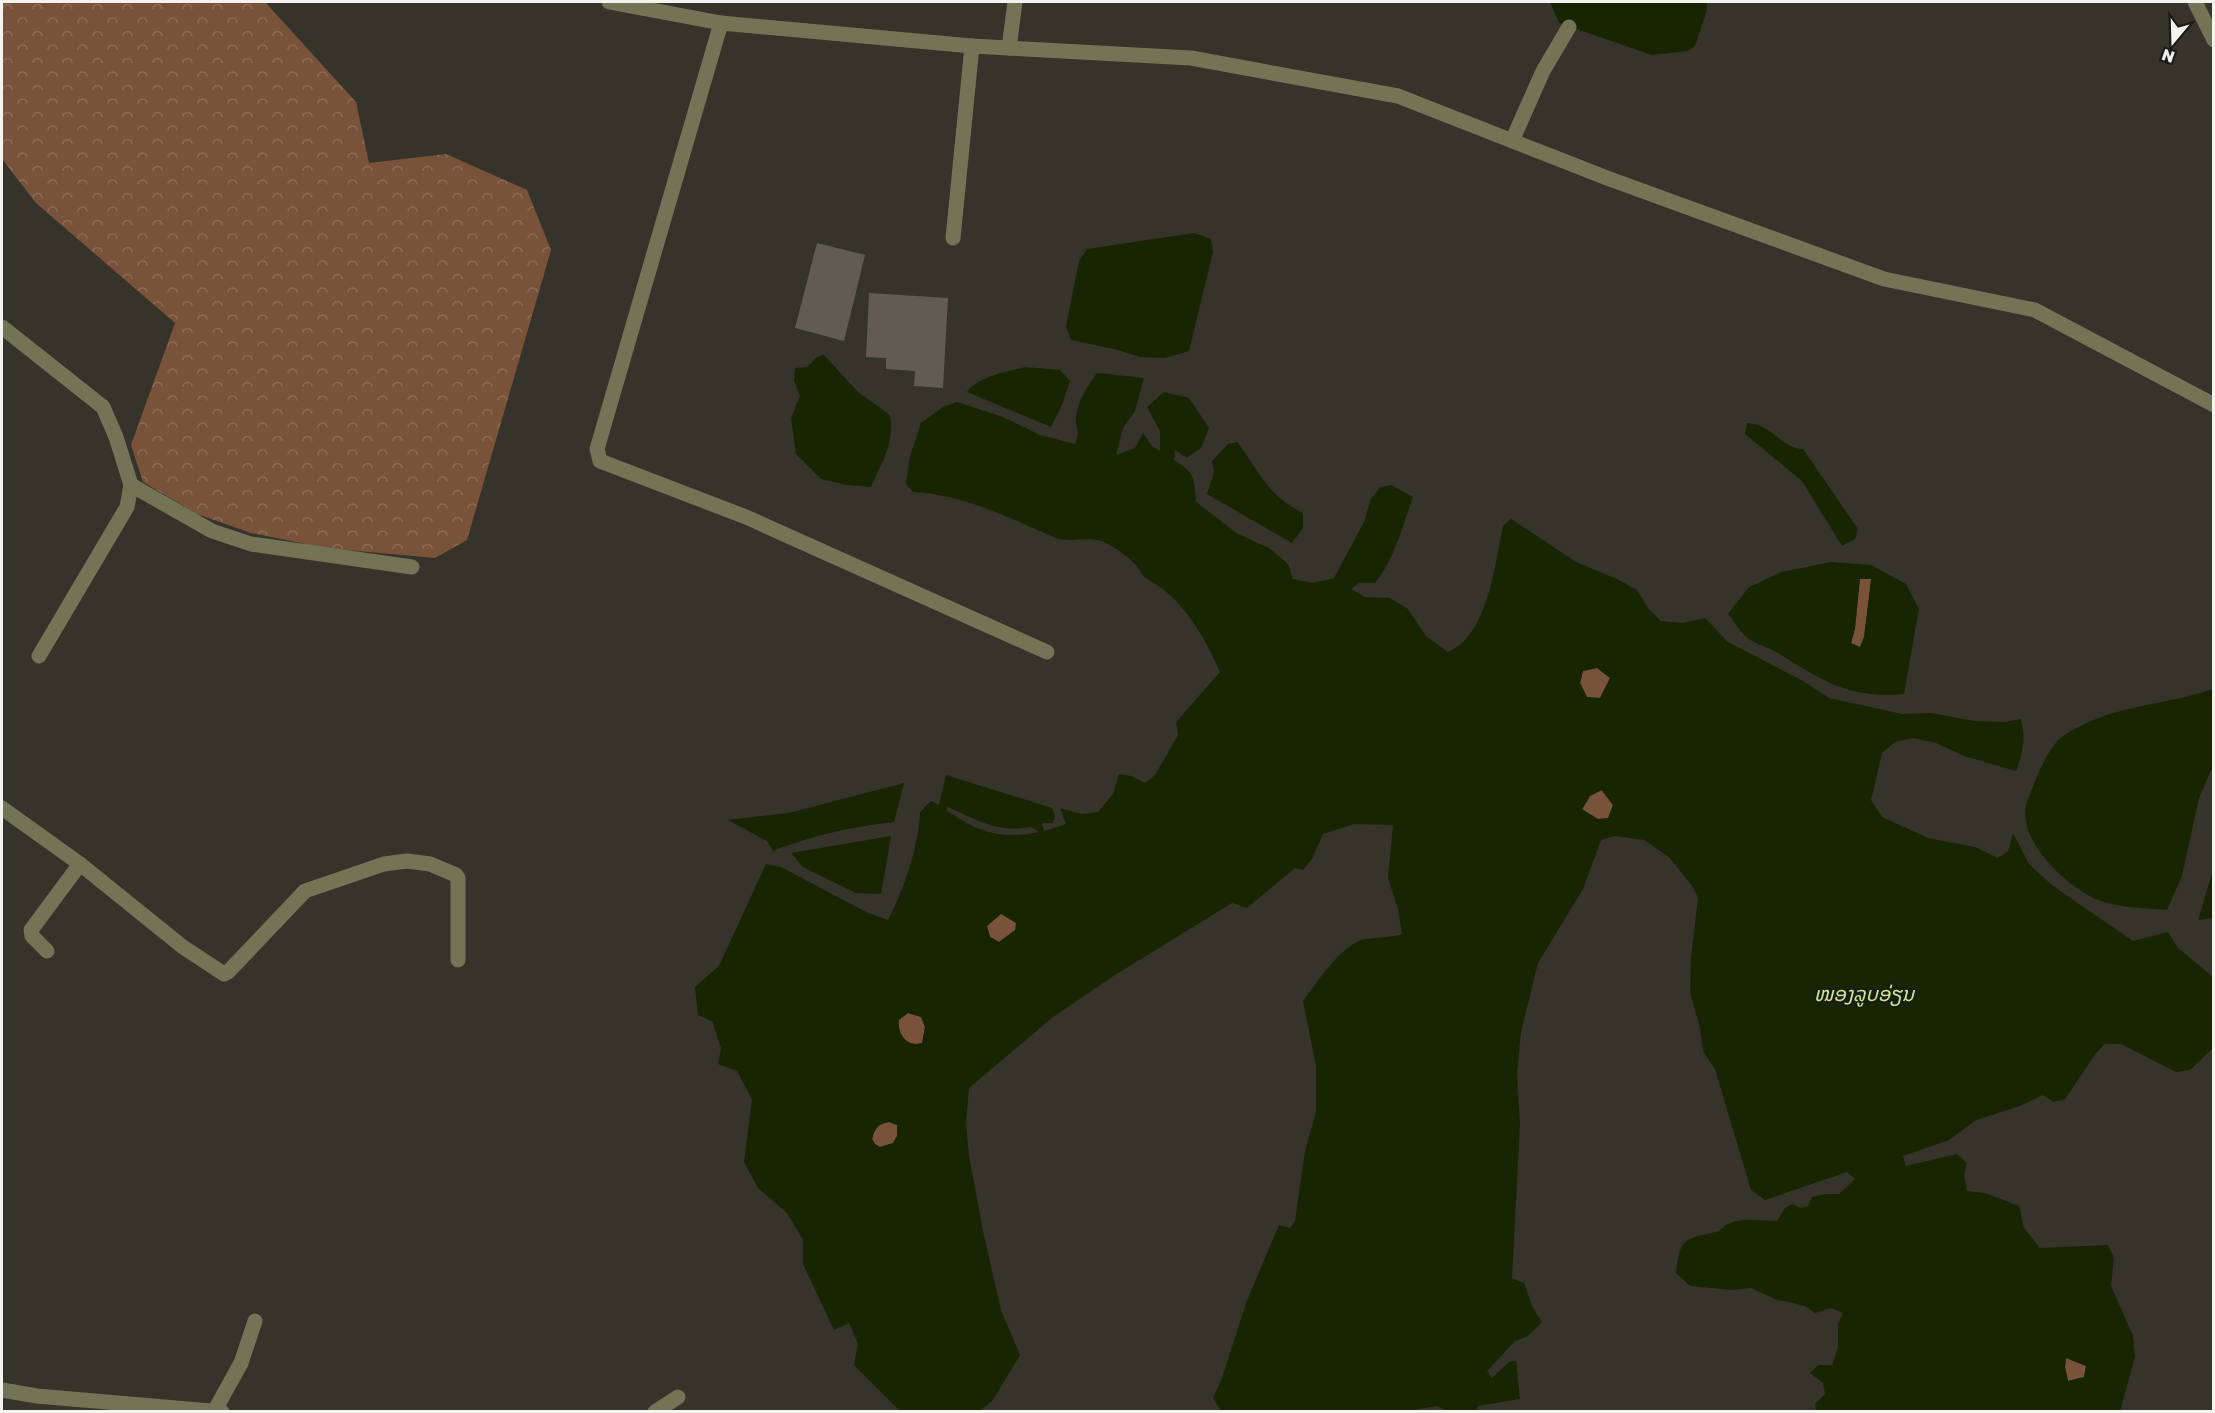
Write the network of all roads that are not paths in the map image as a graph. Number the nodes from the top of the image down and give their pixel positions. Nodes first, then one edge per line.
1 (609, 2) edge
2 (1015, 2) edge
3 (2195, 2) edge
4 (721, 22) junction
5 (1569, 27) dead end
6 (2214, 40) edge
7 (972, 46) junction
8 (1009, 48) junction
9 (1512, 141) junction
10 (953, 238) dead end
11 (2, 327) edge
12 (2214, 405) edge
13 (131, 485) junction
14 (412, 567) dead end
15 (1047, 652) dead end
16 (39, 656) dead end
17 (2, 808) edge
18 (80, 864) junction
19 (47, 951) dead end
20 (458, 960) dead end
21 (255, 1322) dead end
22 (2, 1390) edge
23 (678, 1397) dead end
24 (218, 1411) edge
25 (655, 1412) edge

1 - 4 street
2 - 8 street
3 - 6 street
4 - 7 street
4 - 15 street
5 - 9 street
7 - 8 street
7 - 10 street
8 - 9 street
9 - 12 street
11 - 13 street
13 - 14 street
13 - 16 street
17 - 18 street
18 - 19 street
18 - 20 street
21 - 24 street
22 - 24 street
23 - 25 street

